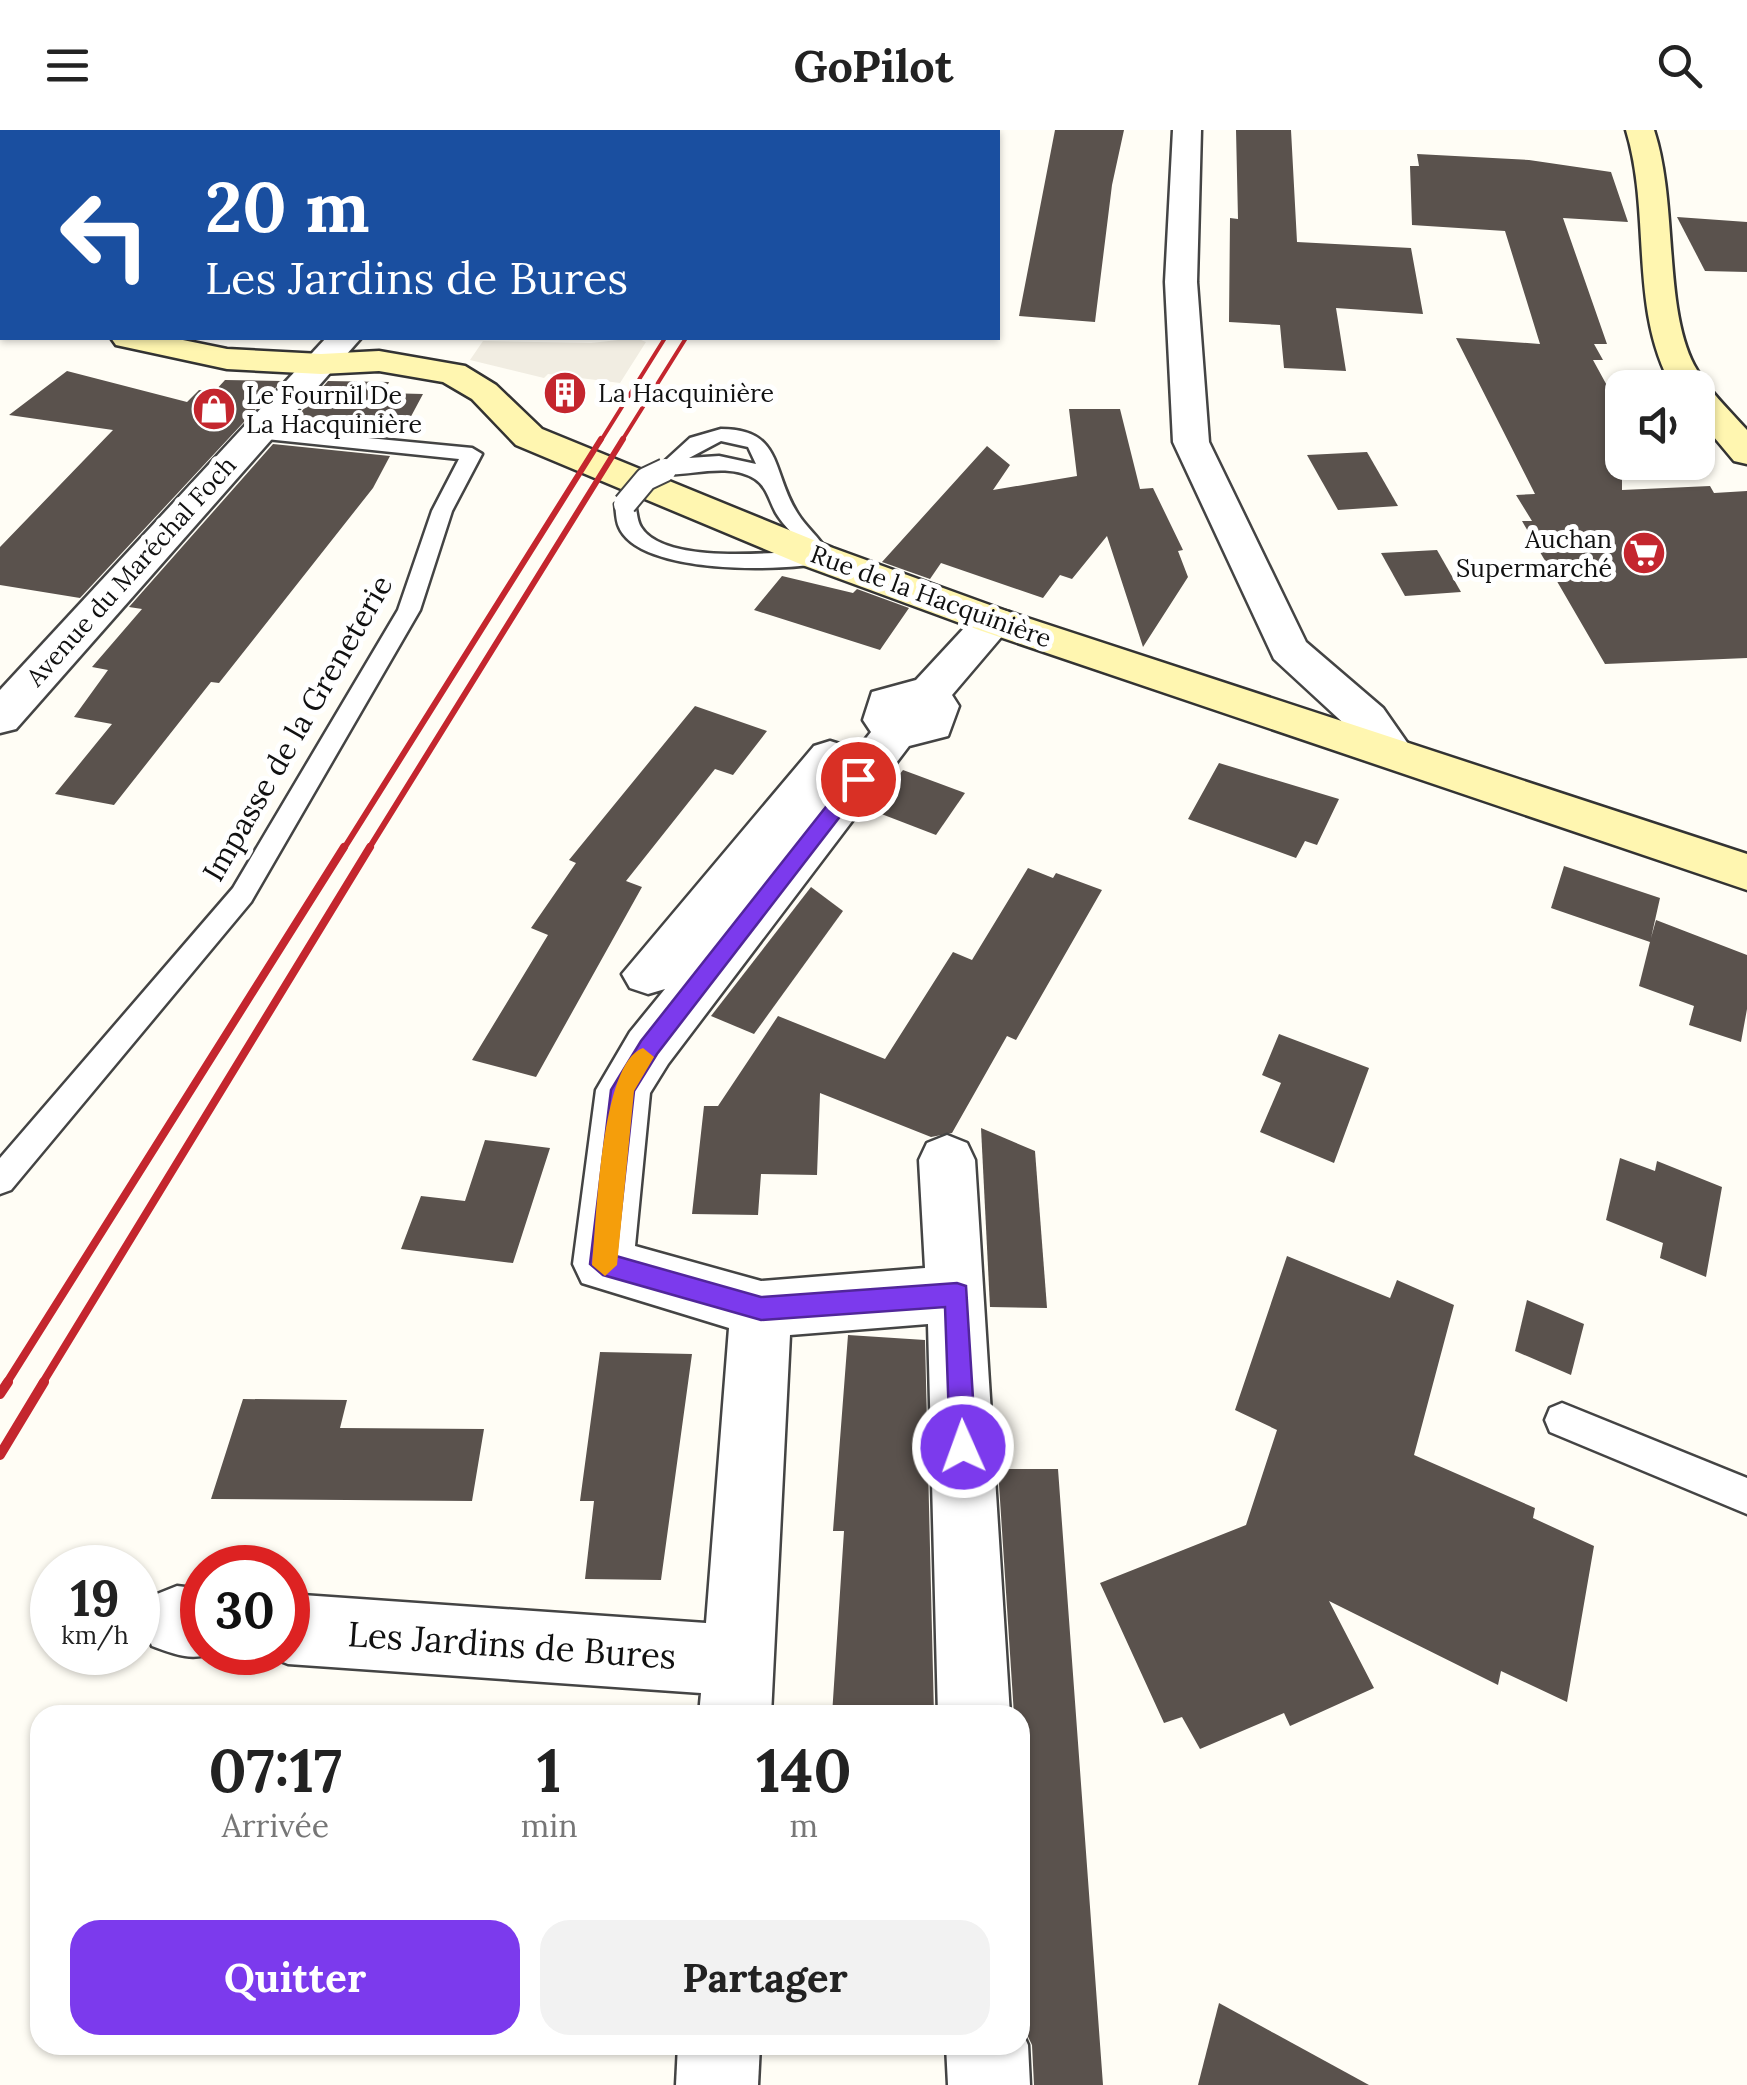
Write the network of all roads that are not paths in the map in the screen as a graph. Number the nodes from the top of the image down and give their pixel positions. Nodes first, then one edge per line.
1 (1187, 130) edge
2 (1640, 130) edge
3 (136, 340) edge
4 (332, 351) edge
5 (1677, 370) edge
6 (1715, 410) edge
7 (1735, 426) edge
8 (253, 433) junction
9 (1747, 453) edge
10 (820, 557) junction
11 (994, 621) junction
12 (902, 713) junction
13 (0, 718) edge
14 (1390, 751) junction
15 (1747, 872) edge
16 (648, 974) dead end
17 (947, 1160) dead end
18 (0, 1180) edge
19 (957, 1294) junction
20 (761, 1308) junction
21 (1562, 1420) dead end
22 (1747, 1496) edge
23 (310, 1632) edge
24 (736, 1688) edge
25 (974, 1705) edge
26 (718, 2055) edge
27 (988, 2055) edge
28 (717, 2085) edge
29 (989, 2085) edge

1 - 14 street
2 - 5 street
3 - 4 street, Rue de la Hacquinière
4 - 8 street, Avenue du Maréchal Foch
4 - 10 street, Rue de la Hacquinière
6 - 7 street
7 - 9 street
8 - 13 street, Avenue du Maréchal Foch
8 - 18 lane, Impasse de la Greneterie
10 - 10 lane, bridge
10 - 11 street, Rue de la Hacquinière
11 - 12 street
11 - 14 street, Rue de la Hacquinière
12 - 16 street
12 - 20 street
14 - 15 street, Rue de la Hacquinière
17 - 19 street
19 - 20 street
19 - 25 street
20 - 24 street, Les Jardins de Bures
21 - 22 lane
23 - 24 street, Les Jardins de Bures
26 - 28 street
27 - 29 street

